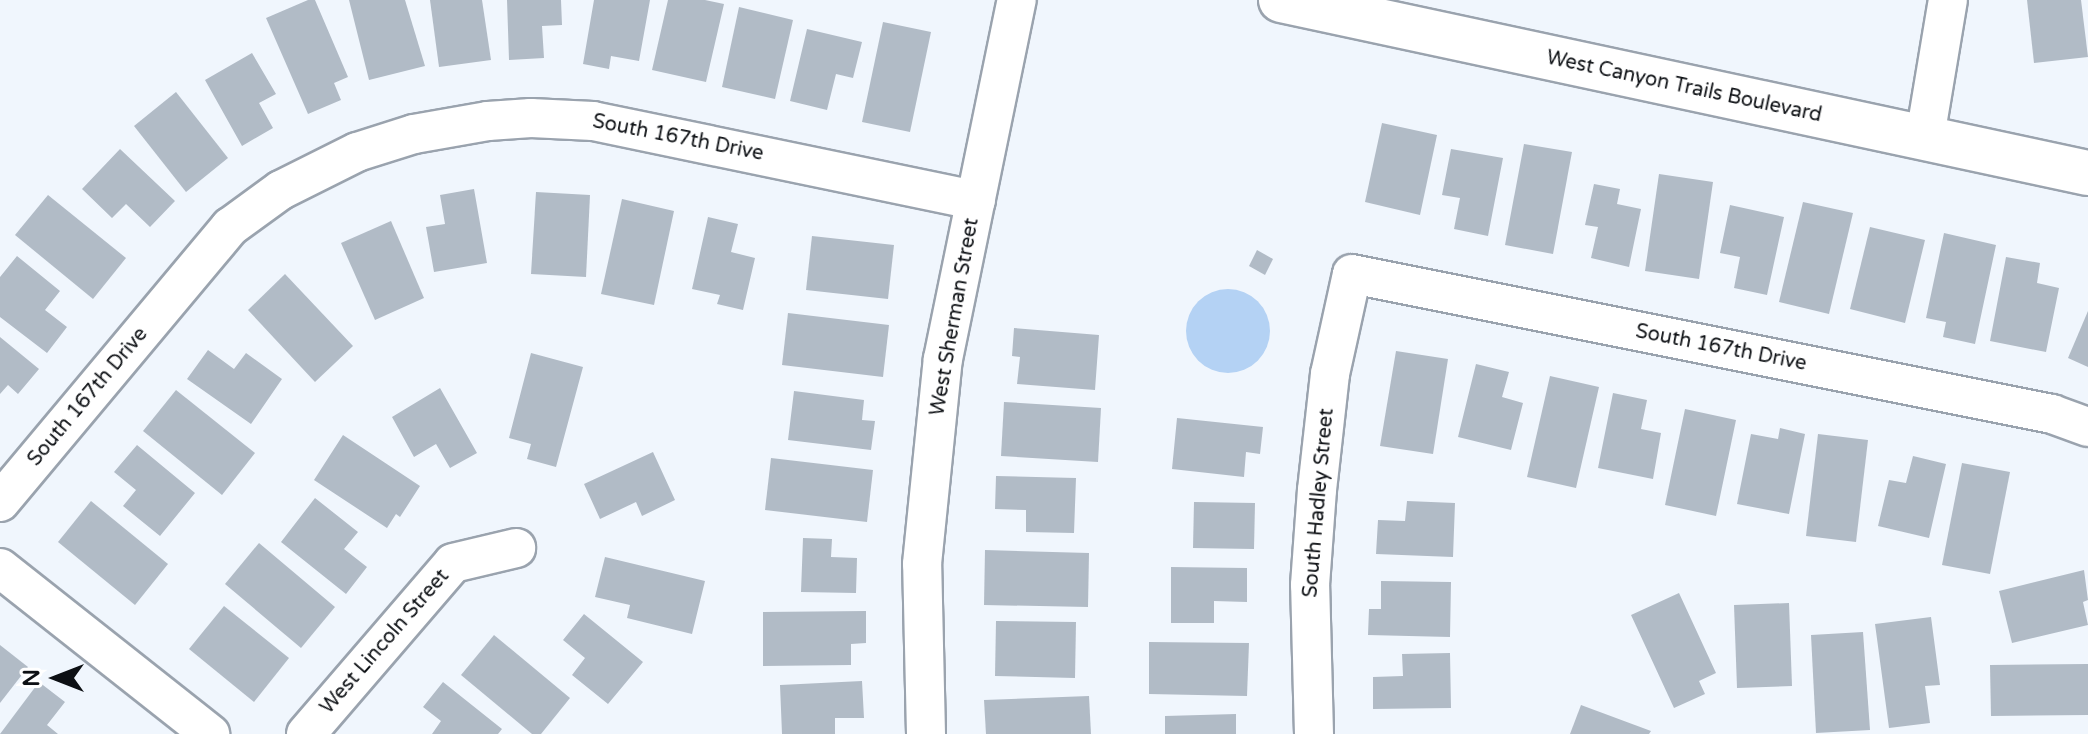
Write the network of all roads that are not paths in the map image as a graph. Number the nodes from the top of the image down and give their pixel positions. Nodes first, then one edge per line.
1 (1017, 0) edge
2 (1281, 0) edge
3 (1948, 0) edge
4 (1925, 137) junction
5 (2088, 173) edge
6 (976, 200) junction
7 (1352, 274) joint
8 (2088, 427) edge
9 (0, 502) edge
10 (516, 548) dead end
11 (0, 568) edge
12 (210, 734) edge
13 (306, 734) edge
14 (926, 734) edge
15 (1314, 734) edge

1 - 6 street, West Sherman Street
2 - 4 street, West Canyon Trails Boulevard
3 - 4 street
4 - 5 street, West Canyon Trails Boulevard
6 - 9 street, South 167th Drive
6 - 14 street, West Sherman Street
7 - 8 street, South 167th Drive
7 - 15 street, South Hadley Street
10 - 13 street, West Lincoln Street
11 - 12 street

